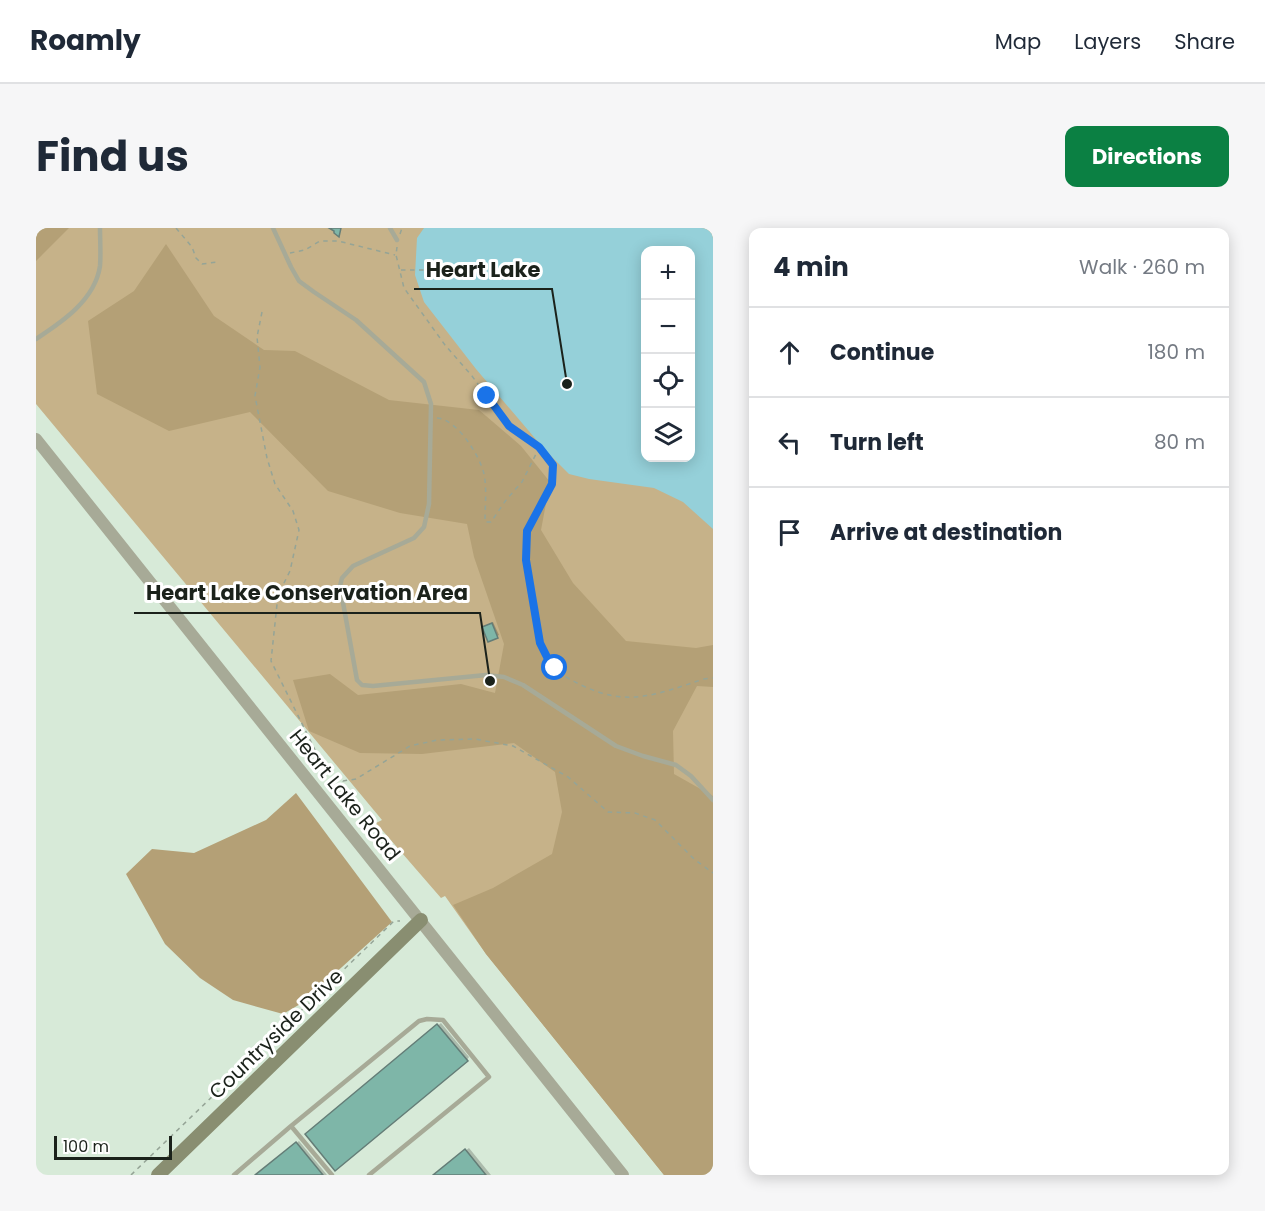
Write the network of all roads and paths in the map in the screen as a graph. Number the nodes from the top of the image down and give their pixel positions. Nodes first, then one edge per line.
1 (100, 228) edge
2 (176, 228) edge
3 (273, 228) edge
4 (390, 228) edge
5 (402, 228) edge
6 (397, 240) junction
7 (285, 254) junction
8 (396, 255) junction
9 (217, 262) dead end
10 (400, 270) junction
11 (427, 270) dead end
12 (262, 312) dead end
13 (36, 339) edge
14 (430, 418) junction
15 (36, 439) edge
16 (539, 447) junction
17 (713, 678) edge
18 (713, 800) edge
19 (713, 873) edge
20 (400, 921) dead end
21 (421, 921) junction
22 (291, 1126) junction
23 (131, 1175) edge
24 (158, 1175) edge
25 (234, 1175) edge
26 (332, 1175) edge
27 (369, 1175) edge
28 (623, 1175) edge

1 - 13 lane
2 - 9 path
3 - 7 lane
4 - 6 lane
5 - 6 path
6 - 8 path
7 - 8 path
7 - 14 lane
8 - 10 path
10 - 11 path
10 - 16 path
12 - 19 path
14 - 16 path
14 - 18 lane
15 - 21 street, Heart Lake Road
16 - 17 path
20 - 23 path
21 - 24 main road, Countryside Drive
21 - 28 street, Heart Lake Road
22 - 25 lane
22 - 26 lane
22 - 27 lane

